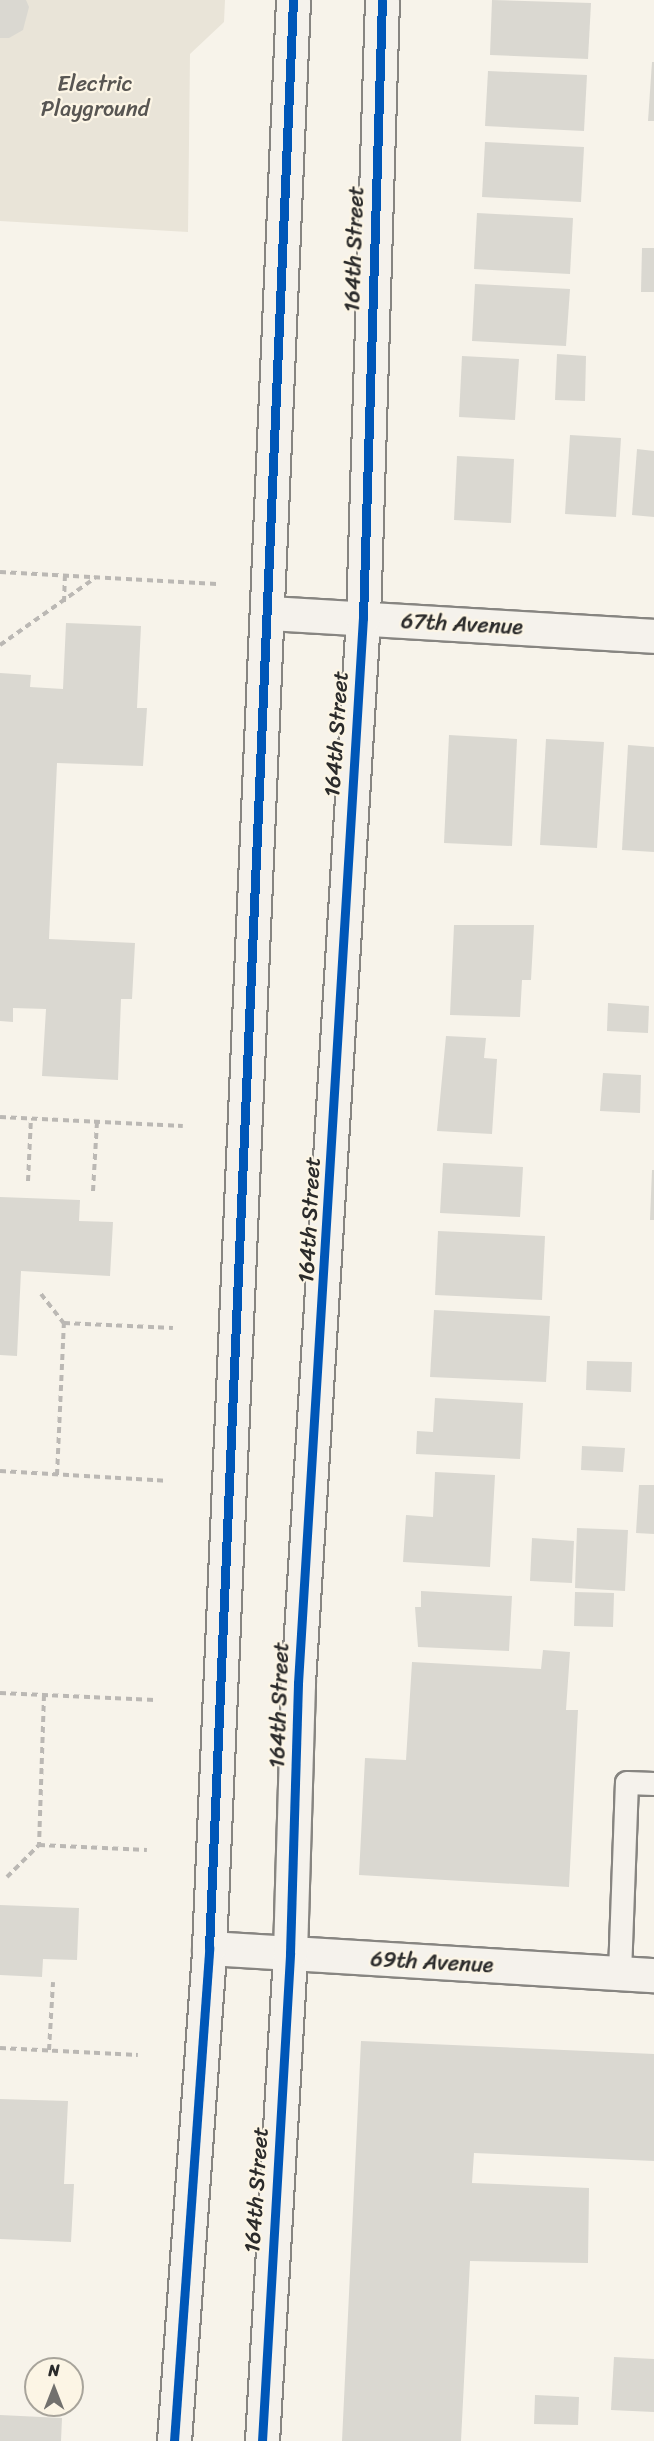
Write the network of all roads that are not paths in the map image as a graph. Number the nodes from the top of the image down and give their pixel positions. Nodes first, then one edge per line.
1 (293, 0) edge
2 (382, 0) edge
3 (269, 613) junction
4 (363, 618) junction
5 (654, 636) edge
6 (654, 1784) edge
7 (209, 1948) junction
8 (290, 1953) junction
9 (620, 1973) junction
10 (654, 1975) edge
11 (174, 2441) edge
12 (262, 2441) edge

1 - 3 street
2 - 4 street, 164th Street
3 - 4 street, 67th Avenue
3 - 7 street
4 - 5 street, 67th Avenue
4 - 8 street, 164th Street
6 - 9 lane
7 - 8 street, 69th Avenue
7 - 11 street
8 - 9 street, 69th Avenue
8 - 12 street, 164th Street
9 - 10 street, 69th Avenue

